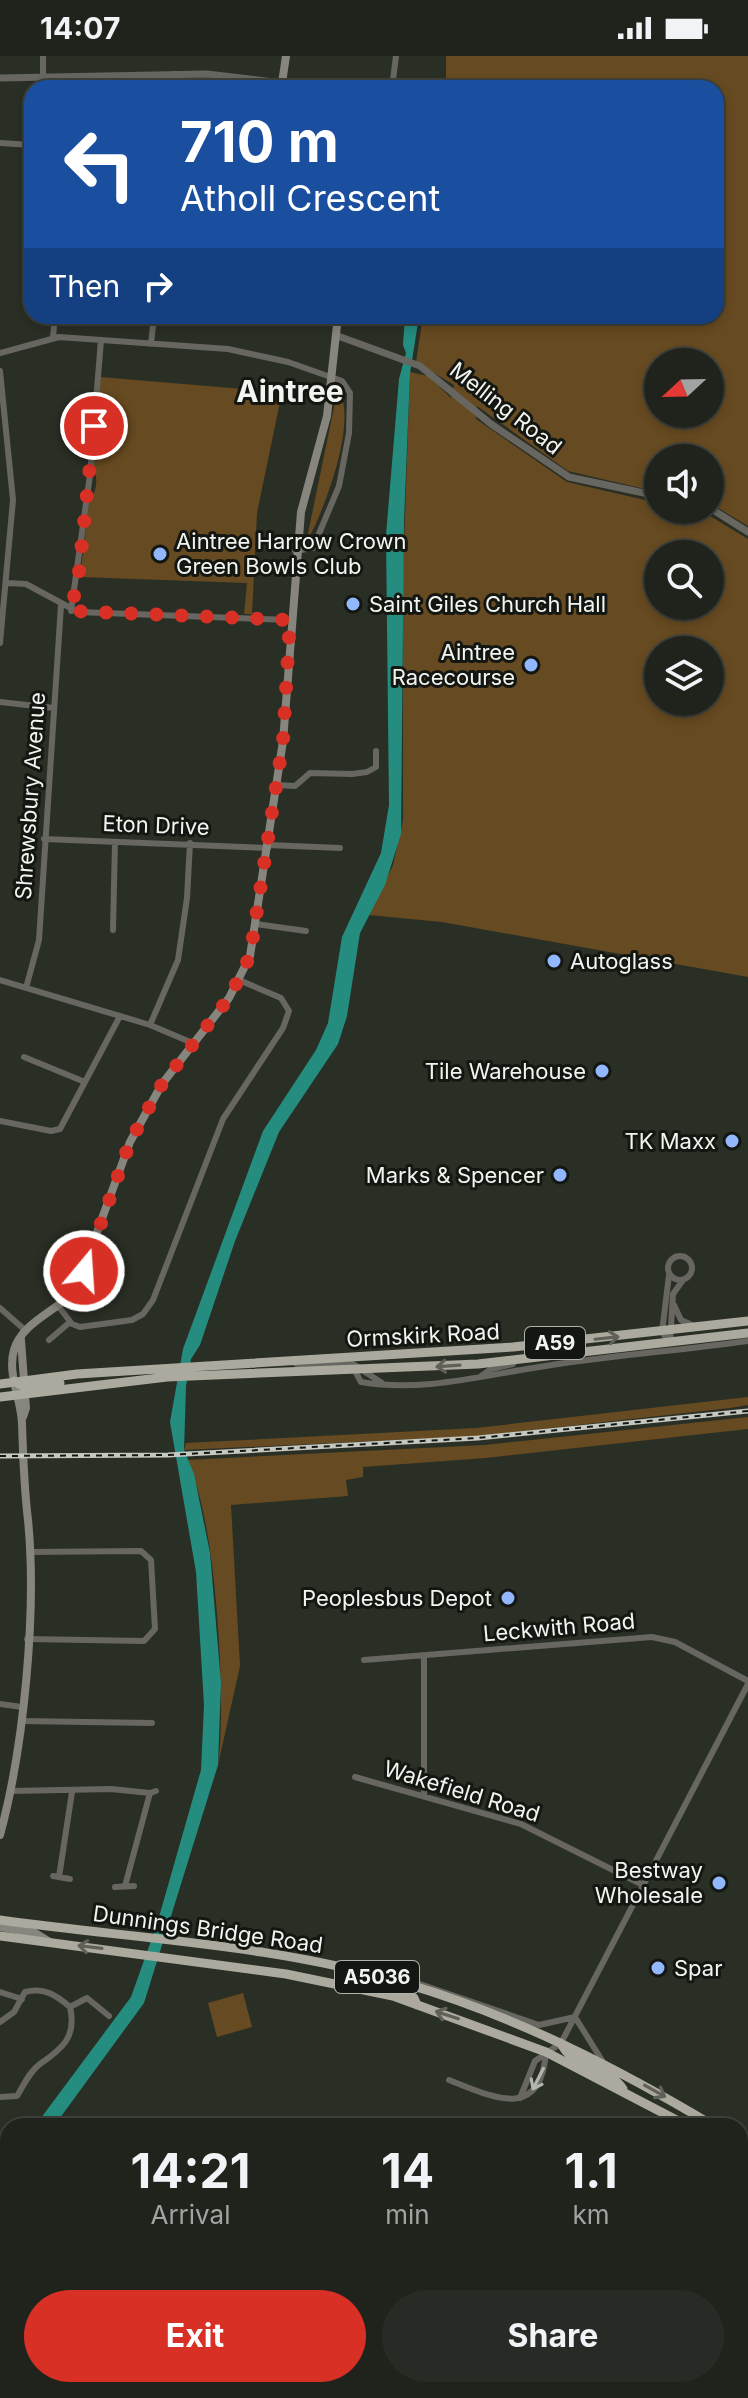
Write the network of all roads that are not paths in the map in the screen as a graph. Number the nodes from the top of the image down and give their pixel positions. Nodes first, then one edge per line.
1 (43, 56) edge
2 (286, 56) edge
3 (396, 56) edge
4 (174, 74) junction
5 (43, 75) junction
6 (0, 78) edge
7 (174, 80) edge
8 (256, 80) edge
9 (284, 80) edge
10 (393, 80) edge
11 (0, 143) edge
12 (24, 144) edge
13 (54, 324) edge
14 (153, 324) edge
15 (338, 324) edge
16 (338, 336) junction
17 (53, 337) junction
18 (101, 340) junction
19 (151, 344) junction
20 (0, 353) edge
21 (0, 371) edge
22 (332, 380) junction
23 (4, 424) edge
24 (644, 494) edge
25 (724, 517) edge
26 (748, 532) edge
27 (295, 551) junction
28 (7, 583) junction
29 (61, 605) junction
30 (2, 611) edge
31 (71, 611) junction
32 (290, 620) junction
33 (0, 643) edge
34 (0, 702) edge
35 (54, 708) junction
36 (376, 751) dead end
37 (277, 785) junction
38 (44, 839) junction
39 (115, 842) junction
40 (190, 843) junction
41 (268, 846) junction
42 (340, 848) dead end
43 (256, 924) junction
44 (113, 930) dead end
45 (306, 931) dead end
46 (0, 980) edge
47 (239, 980) junction
48 (26, 988) junction
49 (120, 1016) junction
50 (150, 1025) junction
51 (195, 1044) junction
52 (24, 1057) dead end
53 (85, 1082) junction
54 (0, 1121) edge
55 (669, 1274) junction
56 (683, 1280) junction
57 (673, 1294) junction
58 (59, 1307) junction
59 (0, 1308) edge
60 (748, 1321) edge
61 (70, 1322) junction
62 (698, 1327) junction
63 (666, 1331) junction
64 (748, 1333) edge
65 (23, 1334) junction
66 (49, 1340) dead end
67 (748, 1341) edge
68 (670, 1343) junction
69 (548, 1357) junction
70 (22, 1363) junction
71 (357, 1364) junction
72 (200, 1371) junction
73 (168, 1372) junction
74 (38, 1378) junction
75 (478, 1379) junction
76 (0, 1384) edge
77 (21, 1387) junction
78 (0, 1397) edge
79 (29, 1552) junction
80 (27, 1639) junction
81 (424, 1656) junction
82 (364, 1660) dead end
83 (748, 1682) edge
84 (0, 1704) edge
85 (22, 1707) junction
86 (21, 1721) junction
87 (152, 1723) dead end
88 (355, 1777) dead end
89 (12, 1791) junction
90 (72, 1792) junction
91 (424, 1795) junction
92 (0, 1835) edge
93 (70, 1879) dead end
94 (643, 1885) junction
95 (125, 1886) junction
96 (134, 1886) dead end
97 (115, 1887) dead end
98 (1, 1921) edge
99 (3, 1937) edge
100 (49, 1942) junction
101 (298, 1959) junction
102 (374, 1976) junction
103 (0, 1992) edge
104 (22, 1999) junction
105 (417, 2005) junction
106 (70, 2007) junction
107 (483, 2013) junction
108 (109, 2016) dead end
109 (575, 2017) junction
110 (0, 2022) edge
111 (561, 2043) junction
112 (546, 2052) junction
113 (605, 2064) junction
114 (449, 2080) dead end
115 (624, 2090) junction
116 (0, 2097) edge
117 (674, 2118) edge
118 (700, 2118) edge

1 - 5 street
2 - 9 main road
3 - 10 street
4 - 5 street
4 - 7 street
4 - 8 street
5 - 6 street
11 - 12 street
13 - 17 street
14 - 19 street
15 - 16 main road
16 - 22 main road
16 - 24 street, Melling Road
17 - 18 street
17 - 20 street
18 - 19 street
18 - 31 street
19 - 22 street
21 - 23 street
22 - 27 main road
22 - 27 street
23 - 28 street
25 - 26 street
27 - 32 main road
28 - 29 street
28 - 30 street
29 - 31 street
29 - 35 street, Shrewsbury Avenue
30 - 33 street
31 - 32 street
32 - 37 main road
34 - 35 street
35 - 38 street, Shrewsbury Avenue
36 - 37 street
37 - 41 main road
38 - 39 street, Eton Drive
38 - 48 street, Shrewsbury Avenue
39 - 40 street, Eton Drive
39 - 44 street
40 - 41 street, Eton Drive
40 - 50 street
41 - 42 street, Eton Drive
41 - 43 main road
43 - 45 street
43 - 47 main road
46 - 48 street
47 - 51 main road
47 - 61 street
48 - 49 street
49 - 50 street
49 - 53 street
50 - 51 street
51 - 58 main road
52 - 53 street
53 - 54 street
55 - 56 street
55 - 56 street
55 - 63 street
56 - 57 street
57 - 62 street
57 - 63 street
58 - 61 street
58 - 65 main road
59 - 65 street
60 - 62 highway, Ormskirk Road / A59
61 - 66 street
62 - 63 highway, Ormskirk Road / A59
63 - 68 street
71 -> 63 highway, Ormskirk Road / A59
64 - 68 highway, Ormskirk Road / A59
65 - 70 main road
65 - 77 main road
67 - 75 street
68 - 69 highway, Ormskirk Road / A59
69 -> 71 highway, Ormskirk Road / A59
69 - 75 street
70 - 74 main road
70 - 77 main road
71 - 72 highway, Ormskirk Road / A59
71 - 72 highway, Ormskirk Road / A59
71 - 75 street
72 - 73 highway, Ormskirk Road / A59
73 - 74 highway, Ormskirk Road / A59
73 - 77 highway, Ormskirk Road / A59
74 - 77 highway, Ormskirk Road / A59
76 - 77 highway, Ormskirk Road / A59
77 - 78 highway, Ormskirk Road / A59
77 - 79 main road
79 - 80 main road
79 - 80 street
80 - 85 main road
81 - 82 street, Leckwith Road
81 - 83 street, Leckwith Road
81 - 91 street
83 - 94 street
84 - 85 street
85 - 86 main road
86 - 87 street
86 - 89 main road
88 - 91 street, Wakefield Road
89 - 90 street
89 - 92 main road
90 - 93 street
90 - 95 street
91 - 94 street, Wakefield Road
94 - 109 street
95 - 96 street
95 - 97 street
98 - 100 main road
98 - 101 highway, Dunnings Bridge Road / A5036
99 - 100 highway, Dunnings Bridge Road / A5036
105 -> 100 highway, Dunnings Bridge Road / A5036
101 - 102 highway, Dunnings Bridge Road / A5036
101 - 109 street
102 - 105 highway
102 - 107 highway, Dunnings Bridge Road / A5036
103 - 104 street
104 - 106 street
104 - 110 street
112 -> 105 highway, Dunnings Bridge Road / A5036
106 - 108 street
106 - 116 street
107 - 111 highway, Dunnings Bridge Road / A5036
107 - 112 highway
109 - 111 street
109 - 113 street
111 - 112 street
111 - 113 highway, Dunnings Bridge Road / A5036
111 - 115 highway
112 - 114 street
112 - 115 highway, Dunnings Bridge Road / A5036
113 -> 118 highway, Dunnings Bridge Road / A5036
115 - 117 highway, Dunnings Bridge Road / A5036

